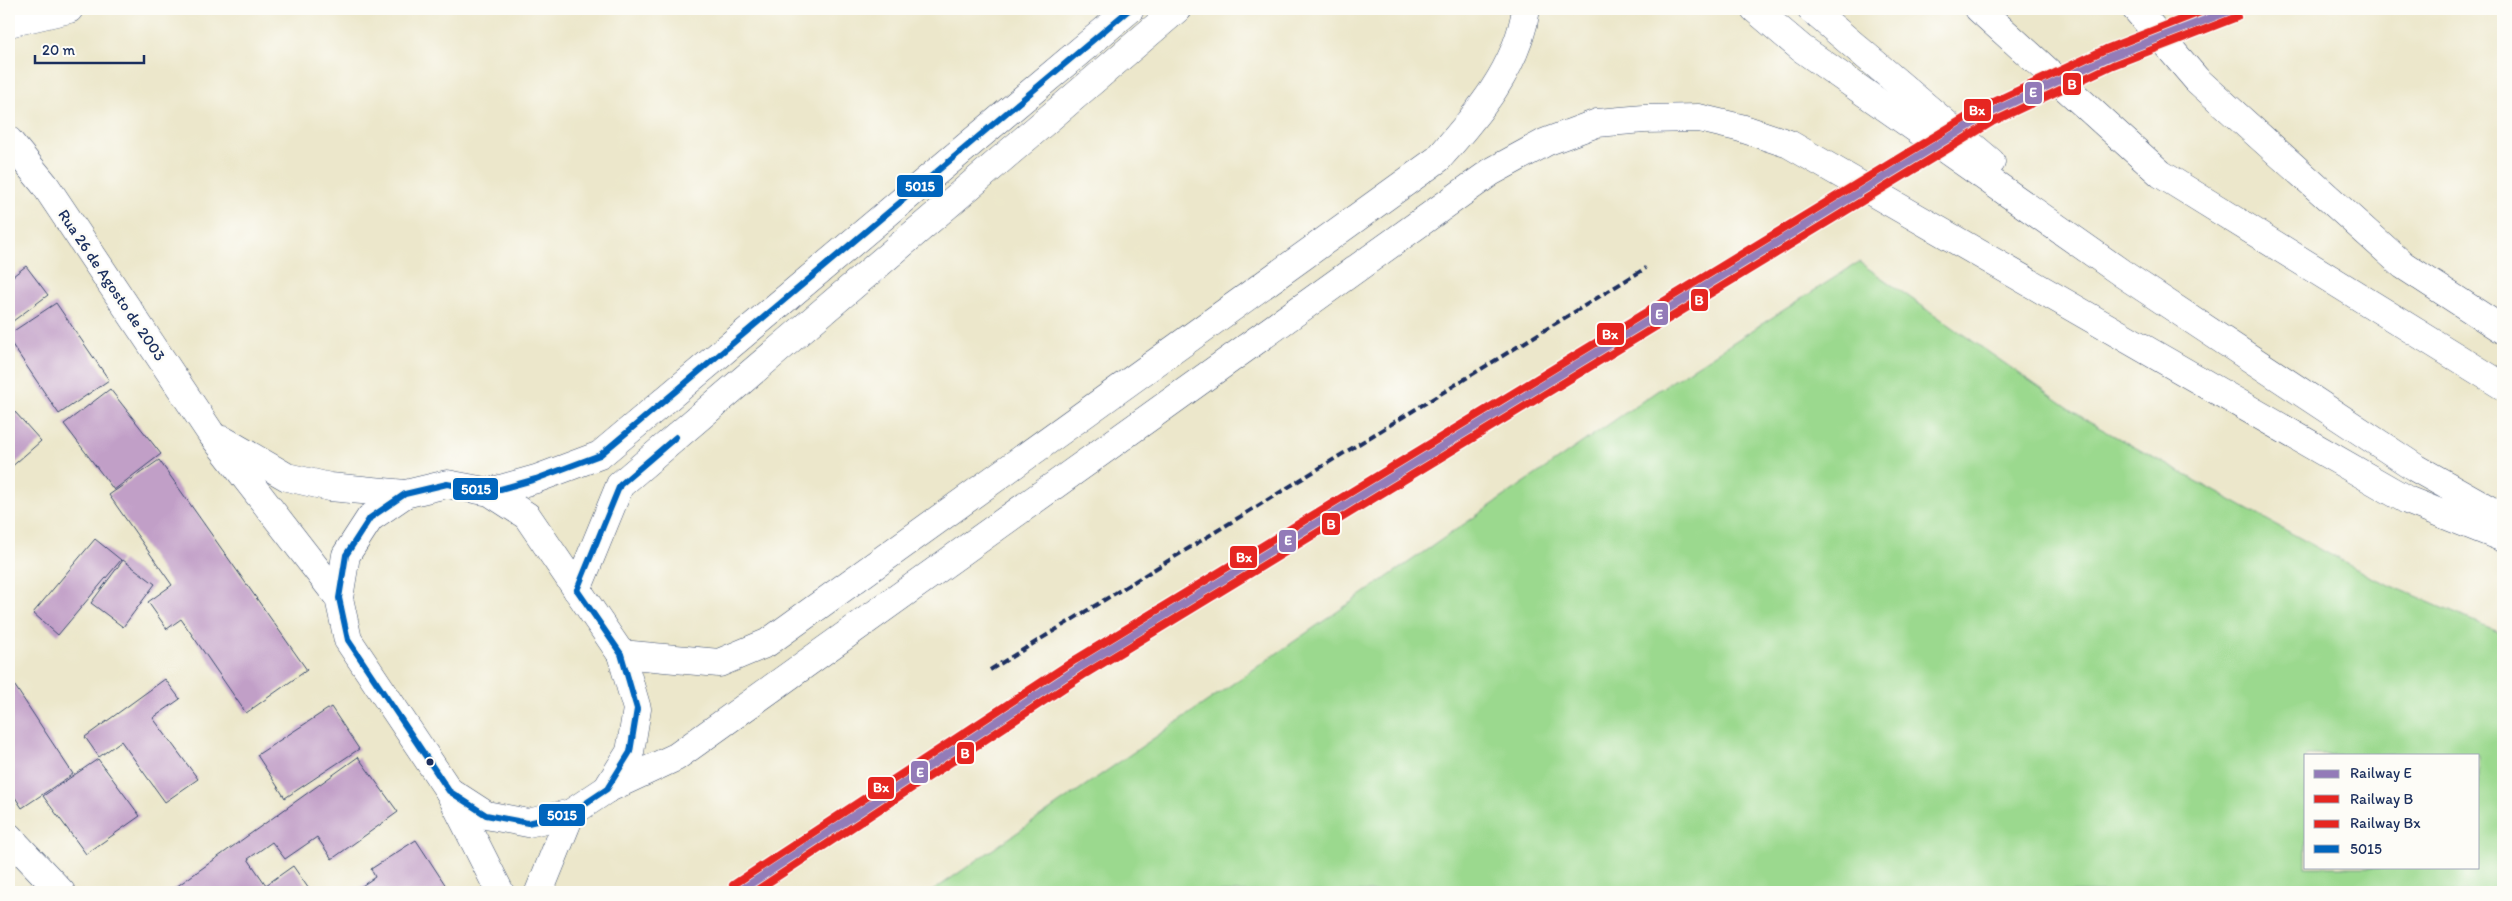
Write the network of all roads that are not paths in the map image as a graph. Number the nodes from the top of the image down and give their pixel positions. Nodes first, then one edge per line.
1 (69, 9) edge
2 (1130, 9) edge
3 (1176, 9) edge
4 (1526, 9) edge
5 (1755, 9) edge
6 (1811, 9) edge
7 (1979, 9) edge
8 (2136, 9) edge
9 (9, 23) edge
10 (9, 141) edge
11 (2123, 274) junction
12 (2503, 330) edge
13 (2503, 386) edge
14 (210, 432) junction
15 (490, 492) junction
16 (405, 494) junction
17 (2503, 517) edge
18 (2503, 538) edge
19 (577, 590) junction
20 (339, 598) junction
21 (621, 654) junction
22 (606, 789) junction
23 (449, 791) junction
24 (571, 813) junction
25 (9, 837) edge
26 (60, 892) edge
27 (500, 892) edge
28 (539, 892) edge

1 - 9 main road
2 - 15 main road
3 - 19 main road
4 - 21 main road
5 - 11 main road
6 - 11 main road
7 - 13 main road
8 - 12 main road
10 - 14 main road, Rua 26 de Agosto de 2003
11 - 17 main road
14 - 16 main road, Rua 26 de Agosto de 2003
14 - 20 main road, Rua 26 de Agosto de 2003
15 - 16 main road
15 - 19 main road
16 - 20 main road
18 - 22 main road
19 - 21 main road
20 - 23 main road
21 - 22 main road
22 - 24 main road
23 - 24 main road
23 - 27 main road
24 - 28 main road
25 - 26 main road

